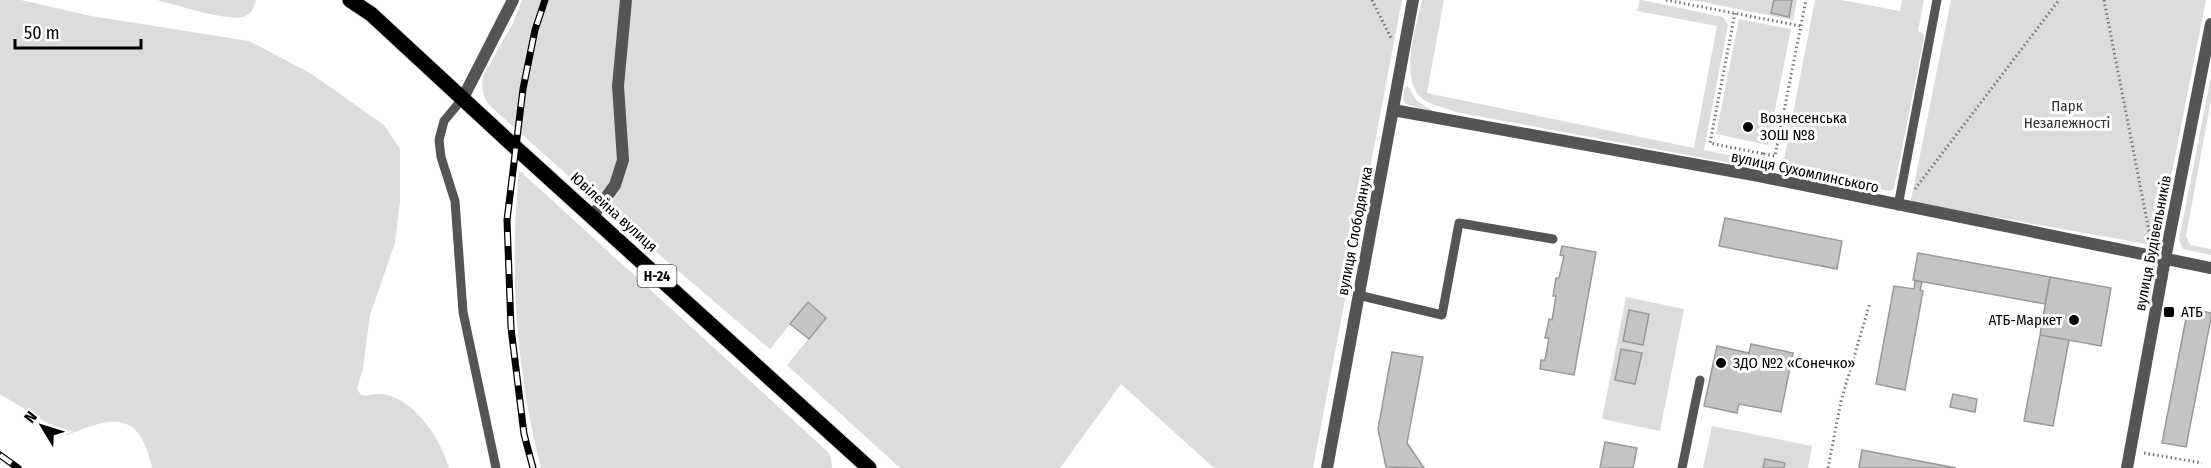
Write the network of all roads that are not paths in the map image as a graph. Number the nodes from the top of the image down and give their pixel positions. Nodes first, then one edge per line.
1 (350, 0) edge
2 (513, 0) edge
3 (626, 0) edge
4 (1413, 0) edge
5 (1937, 0) edge
6 (2211, 24) edge
7 (463, 98) junction
8 (1393, 110) junction
9 (1898, 206) junction
10 (592, 217) junction
11 (1553, 239) dead end
12 (2165, 259) junction
13 (2211, 268) edge
14 (1358, 296) junction
15 (1700, 380) dead end
16 (496, 468) edge
17 (869, 468) edge
18 (1327, 468) edge
19 (1682, 468) edge
20 (2127, 468) edge

1 - 7 main road, Ювілейна вулиця / Н-24
2 - 7 street
3 - 10 street
4 - 8 street, вулиця Слободянука
5 - 9 lane
6 - 12 street, вулиця Будівельників
7 - 10 main road, Ювілейна вулиця / Н-24
7 - 16 lane
8 - 9 street, вулиця Сухомлинського
8 - 14 street, вулиця Слободянука
9 - 12 street, вулиця Сухомлинського
10 - 17 main road, Ювілейна вулиця / Н-24
11 - 14 lane
12 - 13 street, вулиця Сухомлинського
12 - 20 street, вулиця Будівельників
14 - 18 street, вулиця Слободянука
15 - 19 lane

